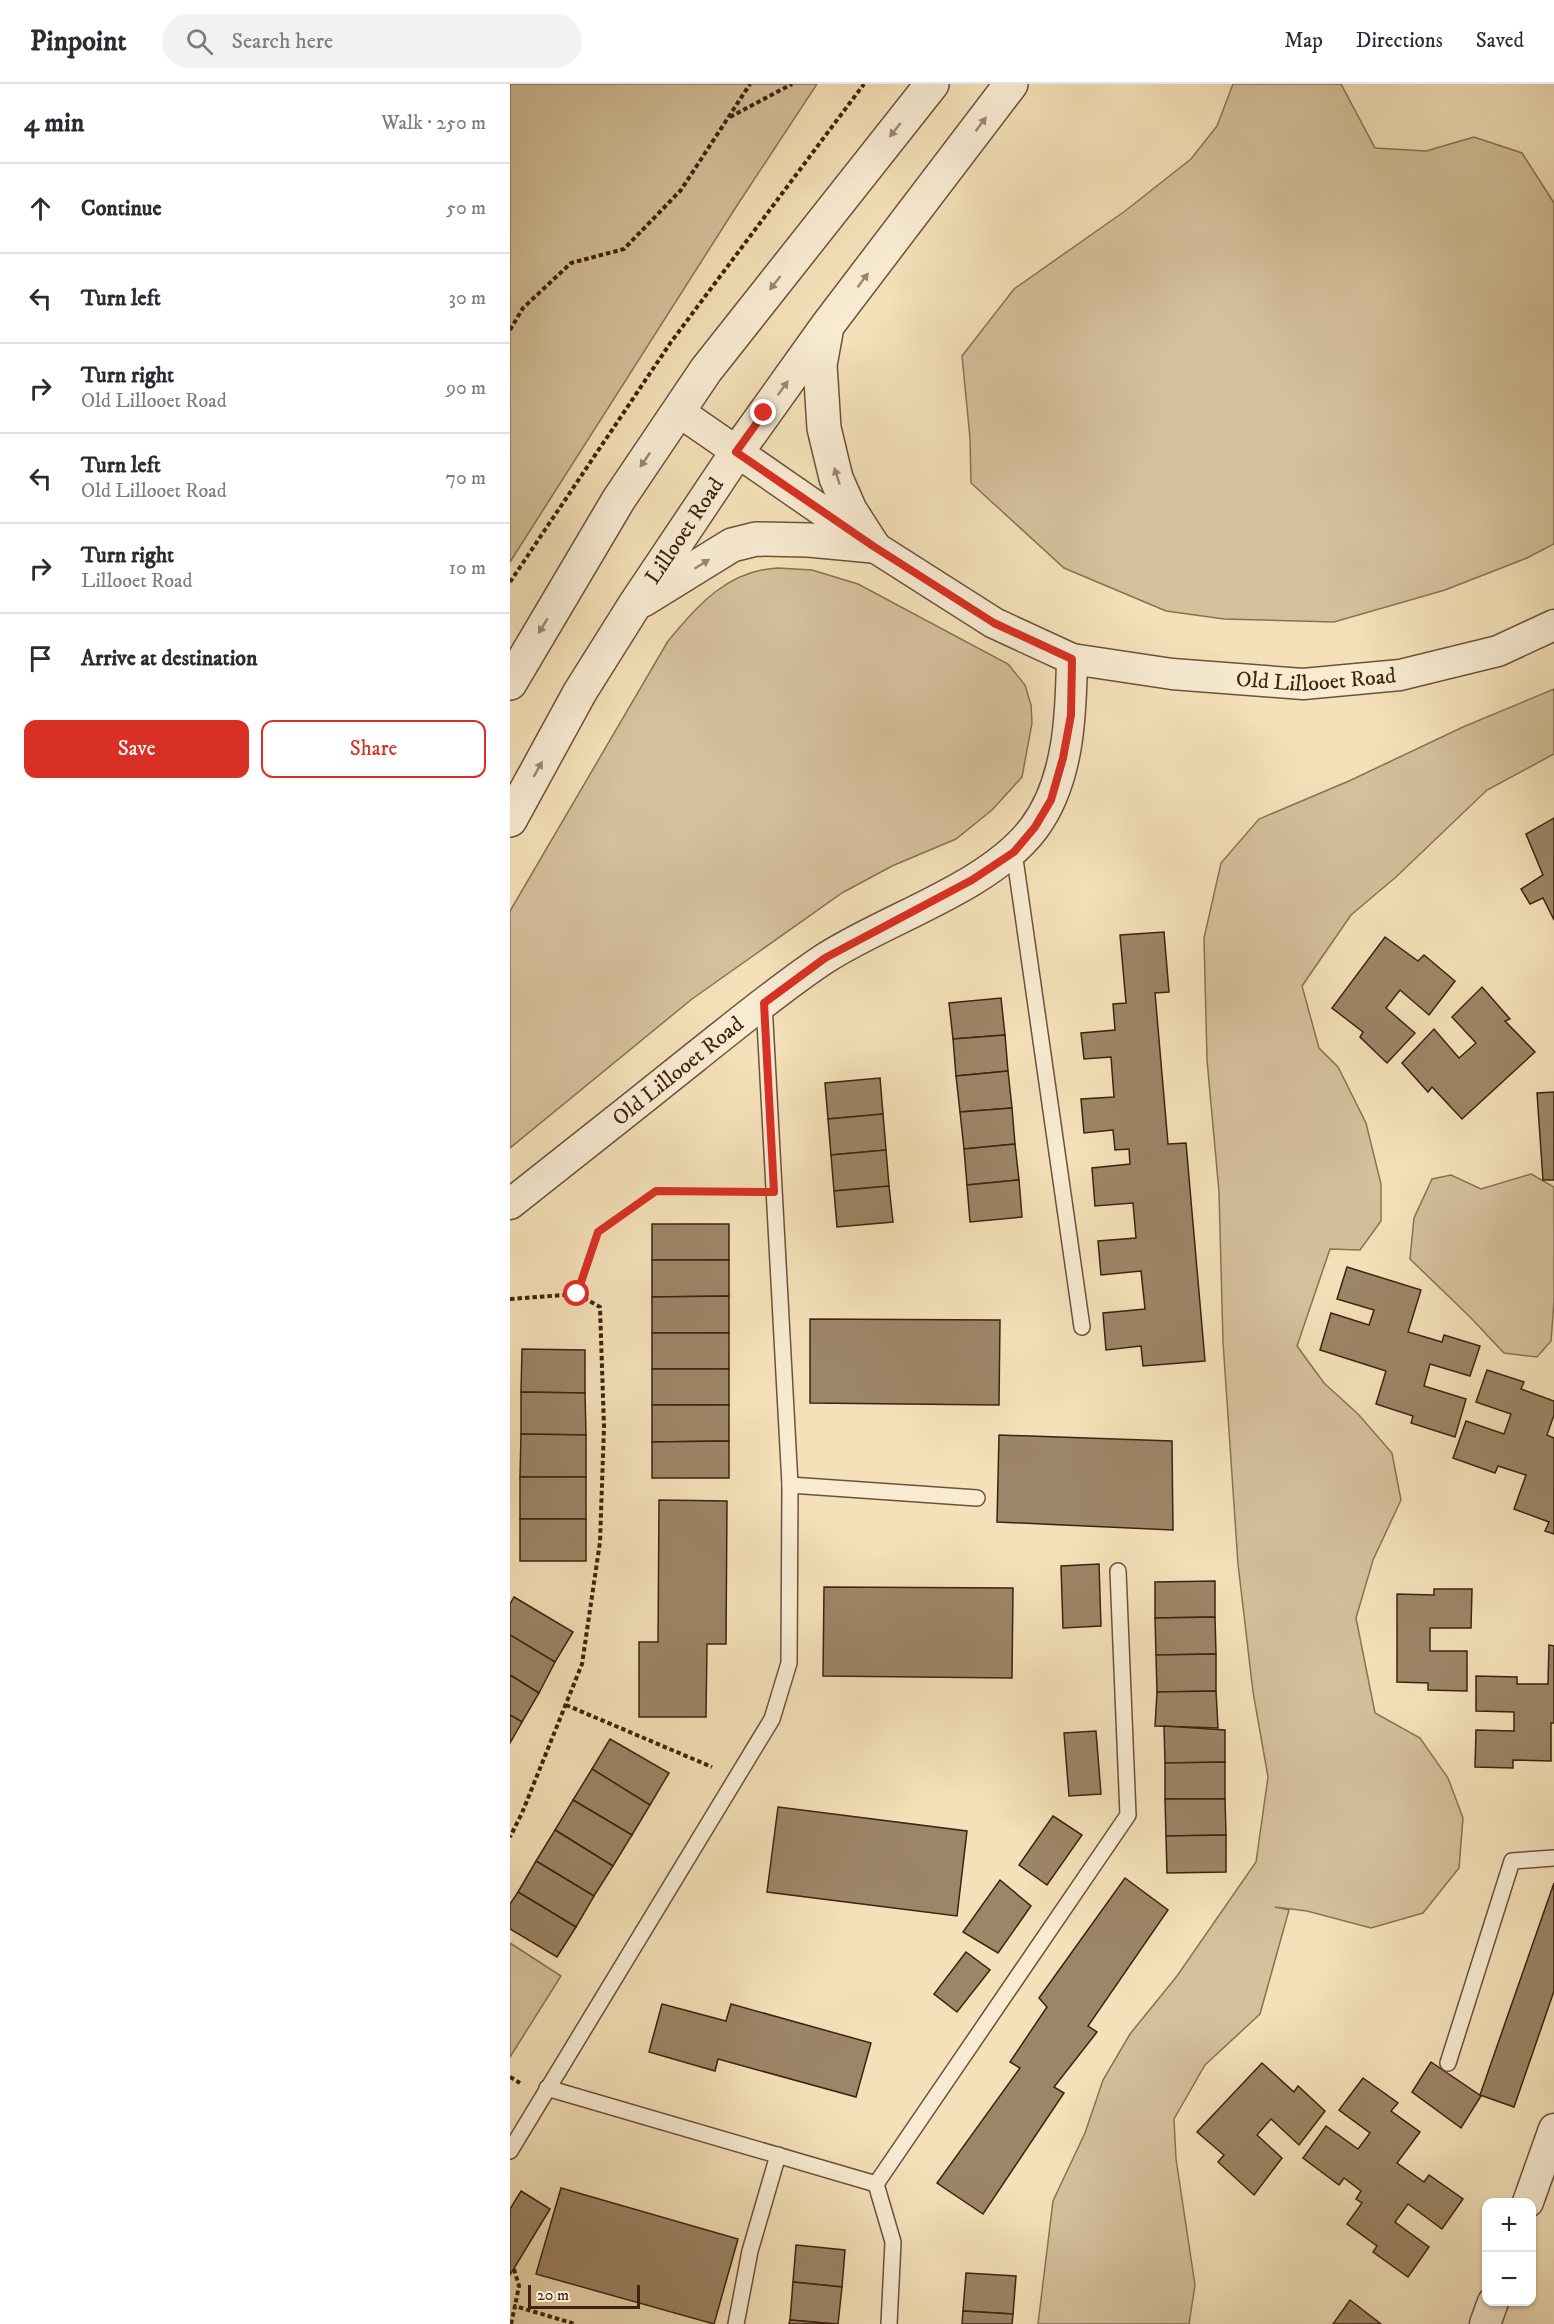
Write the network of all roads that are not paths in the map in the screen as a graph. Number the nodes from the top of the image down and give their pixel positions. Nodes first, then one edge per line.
1 (932, 84) edge
2 (1011, 84) edge
3 (828, 326) junction
4 (678, 411) junction
5 (736, 452) junction
6 (873, 546) junction
7 (634, 606) junction
8 (1554, 625) edge
9 (1072, 659) junction
10 (510, 683) edge
11 (510, 820) edge
12 (1014, 852) junction
13 (764, 1003) junction
14 (510, 1204) edge
15 (1082, 1327) dead end
16 (790, 1485) junction
17 (977, 1498) dead end
18 (1118, 1571) dead end
19 (1554, 1858) edge
20 (1448, 2063) dead end
21 (548, 2088) junction
22 (1554, 2129) edge
23 (510, 2151) edge
24 (778, 2155) junction
25 (876, 2184) junction
26 (1529, 2198) edge
27 (1491, 2306) edge
28 (736, 2324) edge
29 (889, 2324) edge
30 (1485, 2324) edge

1 -> 4 street
3 -> 2 street, Lillooet Road
5 -> 3 street, Lillooet Road
6 -> 3 street
4 - 5 street, Old Lillooet Road
4 -> 10 street
5 - 6 street, Old Lillooet Road
5 - 7 street, Lillooet Road
7 -> 6 street
6 - 9 street, Old Lillooet Road
11 -> 7 street, Lillooet Road
8 - 9 street, Old Lillooet Road
9 - 12 street, Old Lillooet Road
12 - 13 street, Old Lillooet Road
12 - 15 lane
13 - 14 street, Old Lillooet Road
13 - 16 lane
16 - 17 lane
16 - 21 lane
18 - 25 lane
19 - 20 lane
21 - 23 lane
21 - 24 lane
22 - 26 street
24 - 25 lane
24 - 28 lane
25 - 29 lane
27 - 30 street

